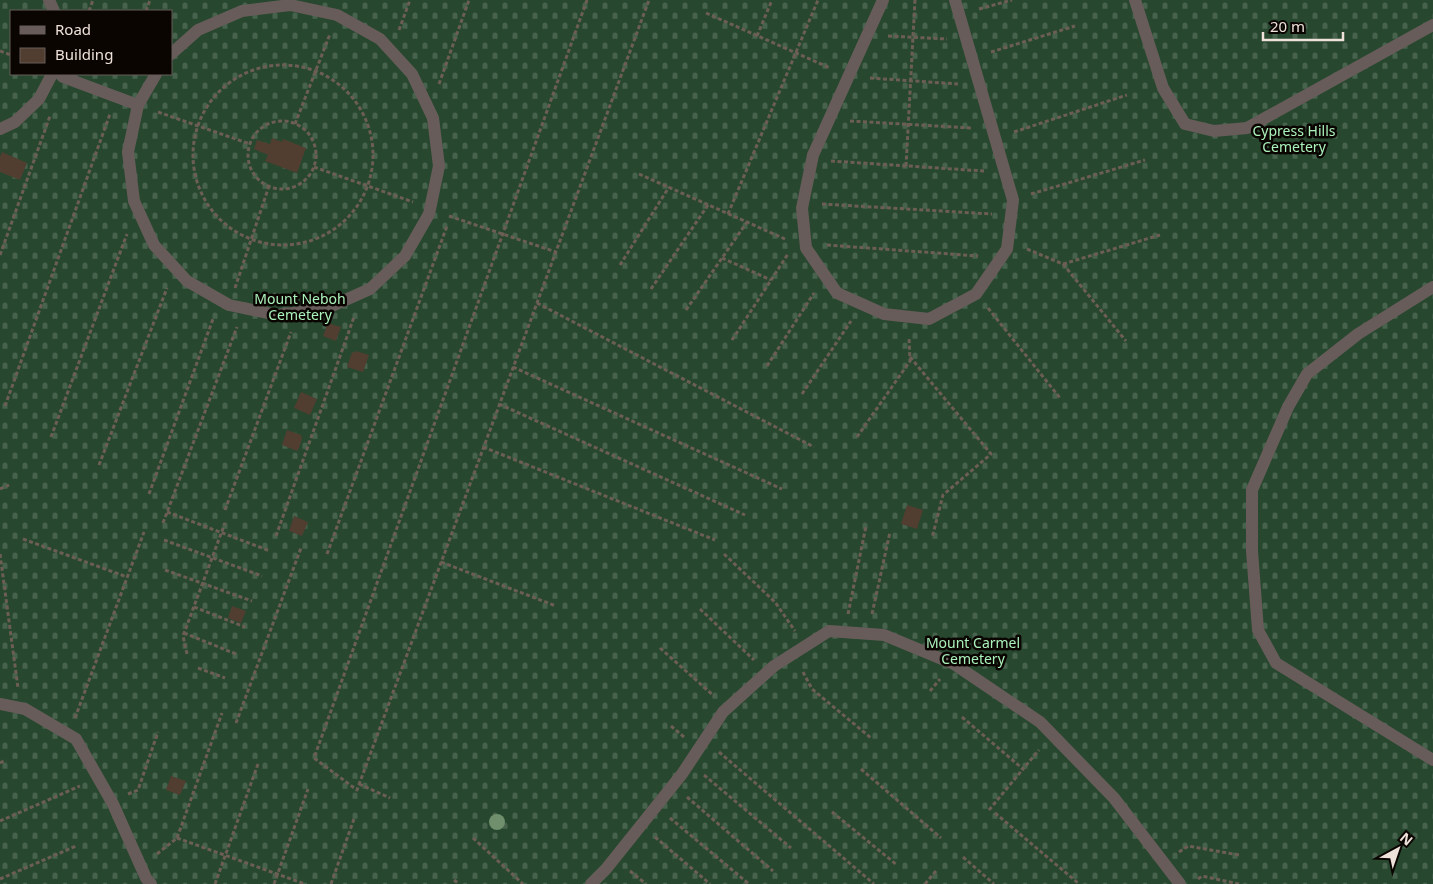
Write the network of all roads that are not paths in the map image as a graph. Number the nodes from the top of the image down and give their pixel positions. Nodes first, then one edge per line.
1 (883, 0) edge
2 (955, 0) edge
3 (1135, 0) edge
4 (1433, 25) edge
5 (172, 53) edge
6 (52, 75) edge
7 (61, 75) edge
8 (155, 75) edge
9 (138, 105) junction
10 (0, 129) edge
11 (1433, 287) edge
12 (0, 704) edge
13 (1433, 760) edge
14 (151, 884) edge
15 (591, 884) edge
16 (1180, 884) edge

1 - 2 lane
3 - 4 lane
5 - 9 lane
6 - 10 lane
7 - 9 lane
8 - 9 lane
11 - 13 lane
12 - 14 lane
15 - 16 lane

